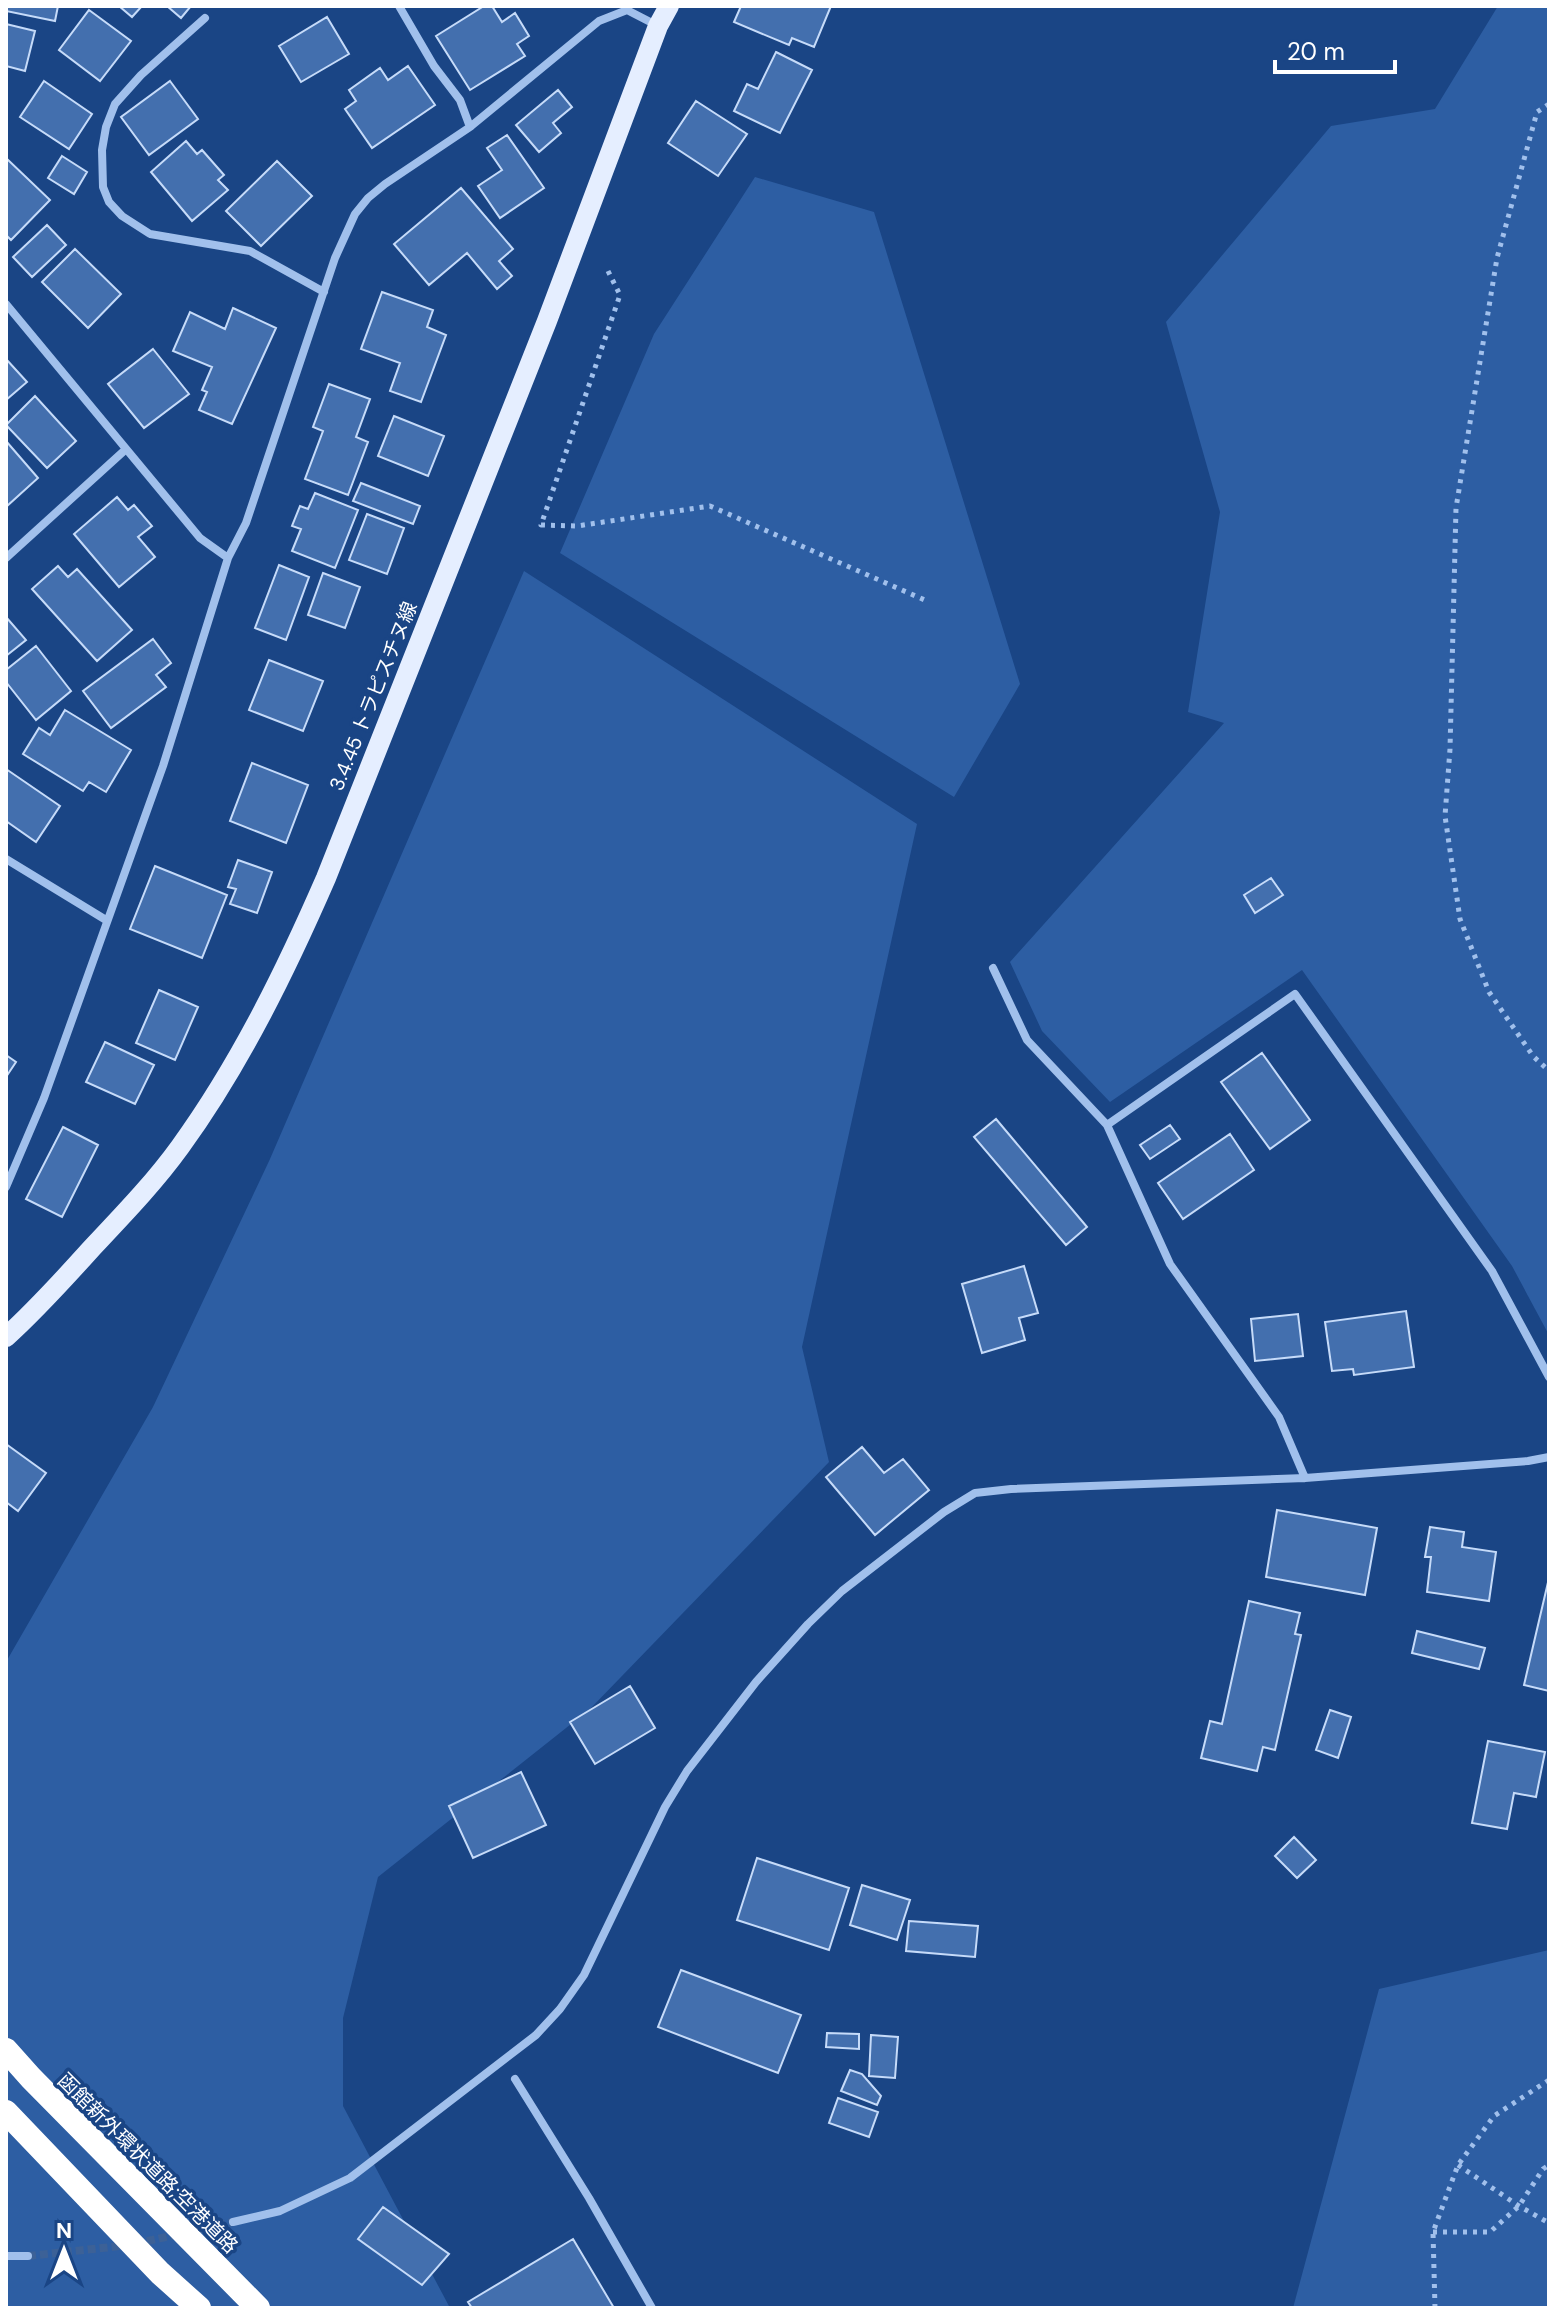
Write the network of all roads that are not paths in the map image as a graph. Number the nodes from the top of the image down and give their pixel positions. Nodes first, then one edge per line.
1 (399, 6) edge
2 (669, 6) edge
3 (205, 18) dead end
4 (658, 26) junction
5 (470, 127) junction
6 (324, 292) junction
7 (6, 304) edge
8 (125, 450) junction
9 (6, 558) edge
10 (228, 558) junction
11 (6, 859) edge
12 (106, 920) junction
13 (993, 968) dead end
14 (1107, 1125) junction
15 (6, 1187) edge
16 (6, 1337) edge
17 (1549, 1377) edge
18 (1549, 1457) edge
19 (1305, 1478) junction
20 (6, 2050) edge
21 (515, 2079) dead end
22 (6, 2112) edge
23 (233, 2222) tunnel mouth
24 (6, 2256) edge
25 (28, 2256) tunnel mouth
26 (199, 2308) edge
27 (258, 2308) edge
28 (652, 2308) edge

1 - 5 street
2 - 4 main road, 3.4.45 トラピスチヌ線
3 - 6 street
4 - 5 street
4 - 16 main road, 3.4.45 トラピスチヌ線
5 - 6 street
6 - 10 street
7 - 8 street
8 - 9 street
8 - 10 street
10 - 12 street
11 - 12 street
12 - 15 street
13 - 14 street
14 - 17 street
14 - 19 street
18 - 19 street
19 - 23 street
20 - 27 highway, 函館新外環状道路;空港道路
21 - 28 street
22 - 26 highway
24 - 25 street

